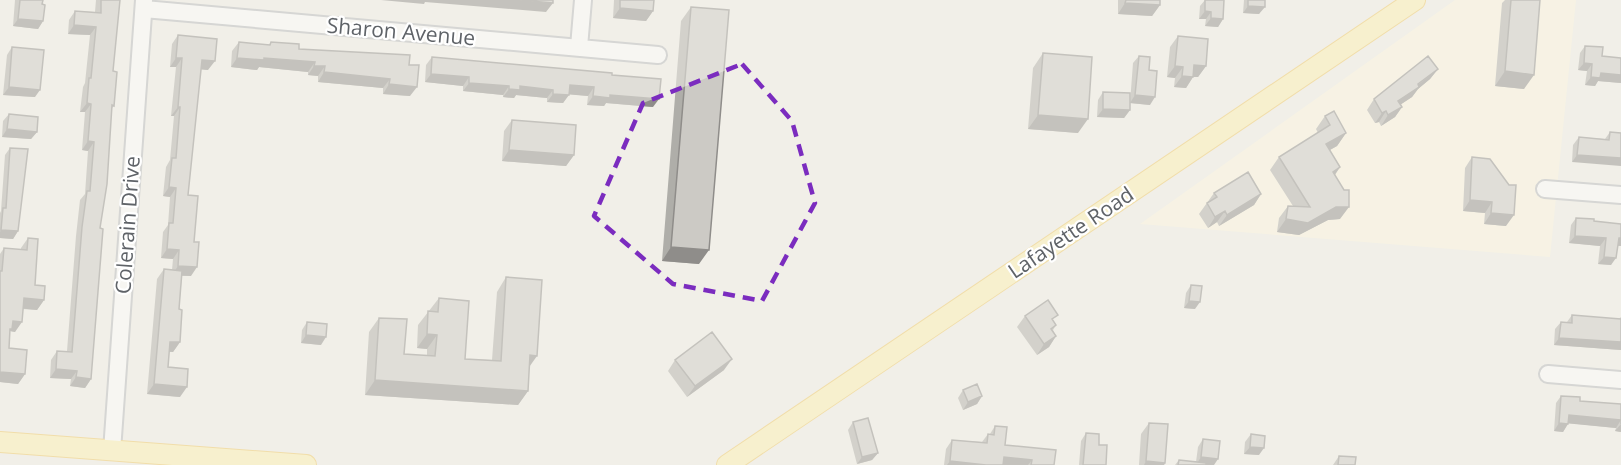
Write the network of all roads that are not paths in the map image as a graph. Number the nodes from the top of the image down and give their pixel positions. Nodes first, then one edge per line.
1 (583, 0) edge
2 (1414, 0) edge
3 (144, 5) edge
4 (579, 47) junction
5 (658, 55) dead end
6 (1545, 189) dead end
7 (1621, 195) edge
8 (1548, 374) dead end
9 (1621, 380) edge
10 (0, 442) edge
11 (112, 451) junction
12 (306, 465) edge
13 (727, 465) edge

1 - 4 street
2 - 13 main road, Lafayette Road
3 - 4 street, Sharon Avenue
3 - 11 street, Colerain Drive
4 - 5 street, Sharon Avenue
6 - 7 street
8 - 9 street
10 - 11 main road
11 - 12 main road

